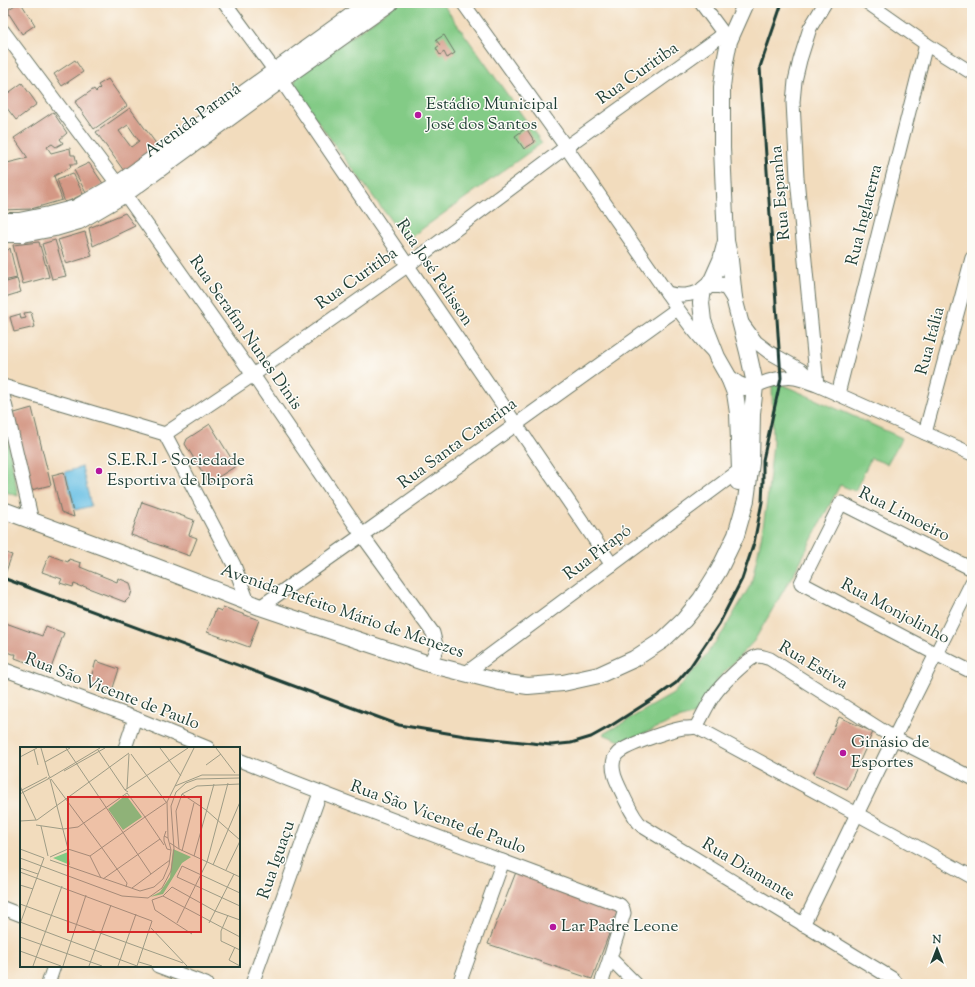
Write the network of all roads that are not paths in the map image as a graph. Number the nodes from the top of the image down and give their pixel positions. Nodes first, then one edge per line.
1 (225, 3) edge
2 (369, 3) edge
3 (390, 3) edge
4 (463, 3) edge
5 (701, 3) edge
6 (746, 3) edge
7 (824, 3) edge
8 (868, 3) edge
9 (3, 31) edge
10 (727, 38) junction
11 (926, 44) junction
12 (972, 73) edge
13 (278, 76) junction
14 (566, 147) junction
15 (121, 189) junction
16 (3, 221) edge
17 (3, 234) edge
18 (726, 240) junction
19 (972, 258) edge
20 (407, 266) junction
21 (706, 287) junction
22 (668, 293) junction
23 (734, 298) junction
24 (677, 309) junction
25 (739, 319) junction
26 (717, 357) junction
27 (253, 375) junction
28 (729, 378) junction
29 (817, 385) junction
30 (3, 386) edge
31 (755, 386) junction
32 (838, 394) junction
33 (3, 395) edge
34 (516, 424) junction
35 (926, 433) junction
36 (165, 434) junction
37 (972, 454) edge
38 (745, 467) junction
39 (3, 510) edge
40 (32, 521) junction
41 (362, 535) junction
42 (612, 565) junction
43 (972, 569) edge
44 (972, 582) edge
45 (801, 583) joint
46 (254, 604) junction
47 (936, 654) junction
48 (430, 664) junction
49 (3, 669) edge
50 (972, 672) edge
51 (466, 673) junction
52 (135, 718) junction
53 (696, 727) junction
54 (894, 738) junction
55 (125, 747) edge
56 (206, 747) edge
57 (240, 760) edge
58 (972, 778) edge
59 (320, 793) junction
60 (857, 814) junction
61 (503, 861) junction
62 (972, 877) edge
63 (3, 908) edge
64 (20, 915) edge
65 (804, 925) junction
66 (610, 958) junction
67 (54, 967) edge
68 (161, 967) edge
69 (48, 984) edge
70 (206, 984) edge
71 (252, 984) edge
72 (459, 984) edge
73 (601, 984) edge
74 (636, 984) edge
75 (897, 984) edge

1 - 13 street, Rua José Pelisson
2 - 13 main road, Avenida Paraná
3 - 13 main road, Avenida Paraná
4 - 14 street
5 - 10 street
6 - 10 main road
7 - 29 street, Rua Espanha
8 - 11 street
9 - 15 street, Rua Serafim Nunes Dinis
10 - 14 street, Rua Curitiba
10 - 18 main road
11 - 12 street
11 - 32 street, Rua Inglaterra
13 - 15 main road, Avenida Paraná
13 - 20 street, Rua José Pelisson
14 - 20 street, Rua Curitiba
14 - 22 street
15 - 16 main road, Avenida Paraná
15 - 17 main road, Avenida Paraná
15 - 27 street, Rua Serafim Nunes Dinis
18 - 21 main road
18 - 23 main road
19 - 35 street, Rua Itália
20 - 27 street, Rua Curitiba
20 - 34 street, Rua José Pelisson
21 - 22 street
21 - 23 main road
21 - 26 main road, Avenida Prefeito Mário de Menezes
22 - 24 street
23 - 25 main road, Avenida Prefeito Mário de Menezes
24 - 26 street
24 - 34 street, Rua Santa Catarina
25 - 29 street
25 - 31 main road, Avenida Prefeito Mário de Menezes
26 - 28 main road, Avenida Prefeito Mário de Menezes
27 - 36 street, Rua Curitiba
27 - 41 street, Rua Serafim Nunes Dinis
28 - 31 main road
28 - 38 main road, Avenida Prefeito Mário de Menezes
29 - 31 street
29 - 32 street
30 - 36 street
31 - 38 main road, Avenida Prefeito Mário de Menezes
32 - 35 street
33 - 40 street
34 - 41 street, Rua Santa Catarina
34 - 42 street, Rua José Pelisson
35 - 37 street
36 - 46 street
38 - 42 street, Rua Pirapó
38 - 51 main road, Avenida Prefeito Mário de Menezes
39 - 40 main road, Avenida Prefeito Mário de Menezes
40 - 46 main road, Avenida Prefeito Mário de Menezes
41 - 46 street, Rua Santa Catarina
41 - 48 street, Rua Serafim Nunes Dinis
42 - 51 street, Rua Pirapó
43 - 45 street, Rua Limoeiro
44 - 47 street
45 - 47 street, Rua Monjolinho
46 - 48 main road, Avenida Prefeito Mário de Menezes
47 - 50 street, Rua Monjolinho
47 - 54 street
48 - 51 main road, Avenida Prefeito Mário de Menezes
49 - 52 street, Rua São Vicente de Paulo
52 - 55 street
52 - 56 street, Rua São Vicente de Paulo
53 - 54 street, Rua Estiva
53 - 60 street
53 - 65 street, Rua Diamante
54 - 58 street, Rua Estiva
54 - 60 street
57 - 59 street, Rua São Vicente de Paulo
59 - 61 street, Rua São Vicente de Paulo
59 - 71 street, Rua Iguaçu
60 - 62 street
60 - 65 street
61 - 66 street, Rua São Vicente de Paulo
61 - 72 street
63 - 64 street
65 - 75 street, Rua Diamante
66 - 73 street
66 - 74 street
67 - 69 street
68 - 70 street

